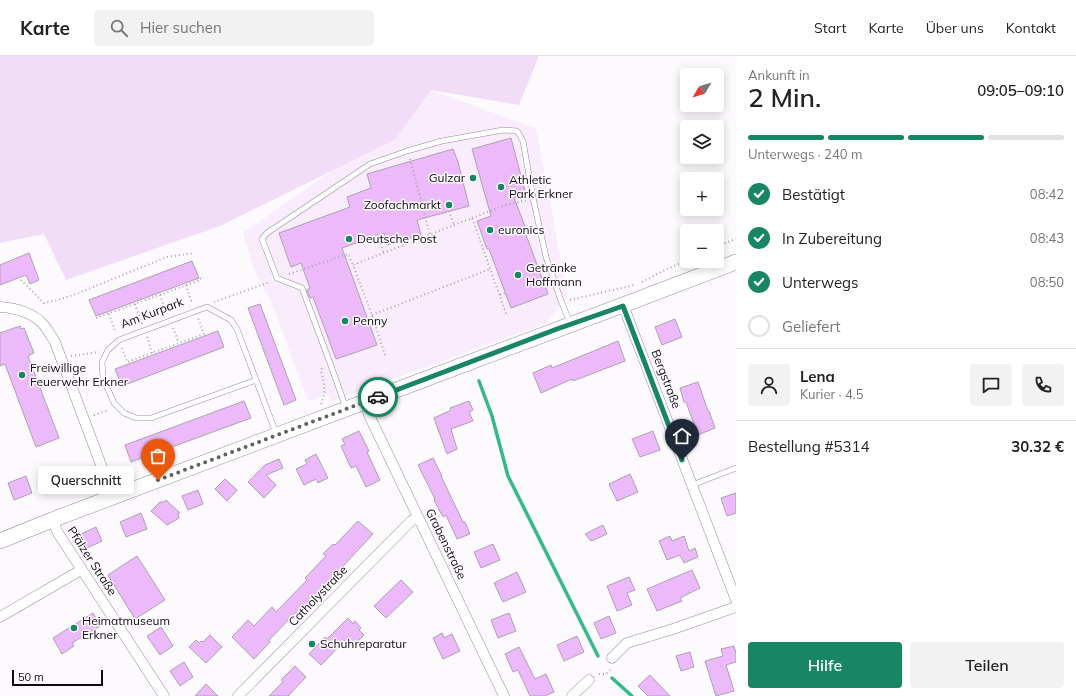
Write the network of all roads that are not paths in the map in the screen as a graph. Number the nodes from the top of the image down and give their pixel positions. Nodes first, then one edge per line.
1 (736, 262) edge
2 (623, 306) junction
3 (0, 307) edge
4 (571, 324) junction
5 (256, 380) junction
6 (364, 402) junction
7 (346, 409) junction
8 (277, 436) junction
9 (736, 468) edge
10 (692, 485) junction
11 (113, 497) junction
12 (418, 518) junction
13 (52, 520) junction
14 (0, 541) edge
15 (81, 570) junction
16 (736, 600) edge
17 (736, 607) edge
18 (0, 617) edge
19 (612, 658) road end
20 (589, 680) road end
21 (164, 696) edge
22 (238, 696) edge
23 (504, 696) edge
24 (572, 696) edge

1 - 2 main road
2 - 4 main road
2 - 10 street, Bergstraße
3 - 11 street
4 - 6 main road
4 - 7 lane
5 - 5 lane, Am Kurpark
5 - 8 lane, Am Kurpark
6 - 7 main road
6 - 12 street, Grabenstraße
7 - 8 main road
8 - 11 main road
9 - 10 lane
10 - 16 street, Bergstraße
11 - 13 main road
12 - 22 street, Catholystraße
12 - 23 street, Grabenstraße
13 - 14 main road
13 - 15 street, Pfälzer Straße
15 - 18 street
15 - 21 street, Pfälzer Straße
17 - 19 street
20 - 24 street

